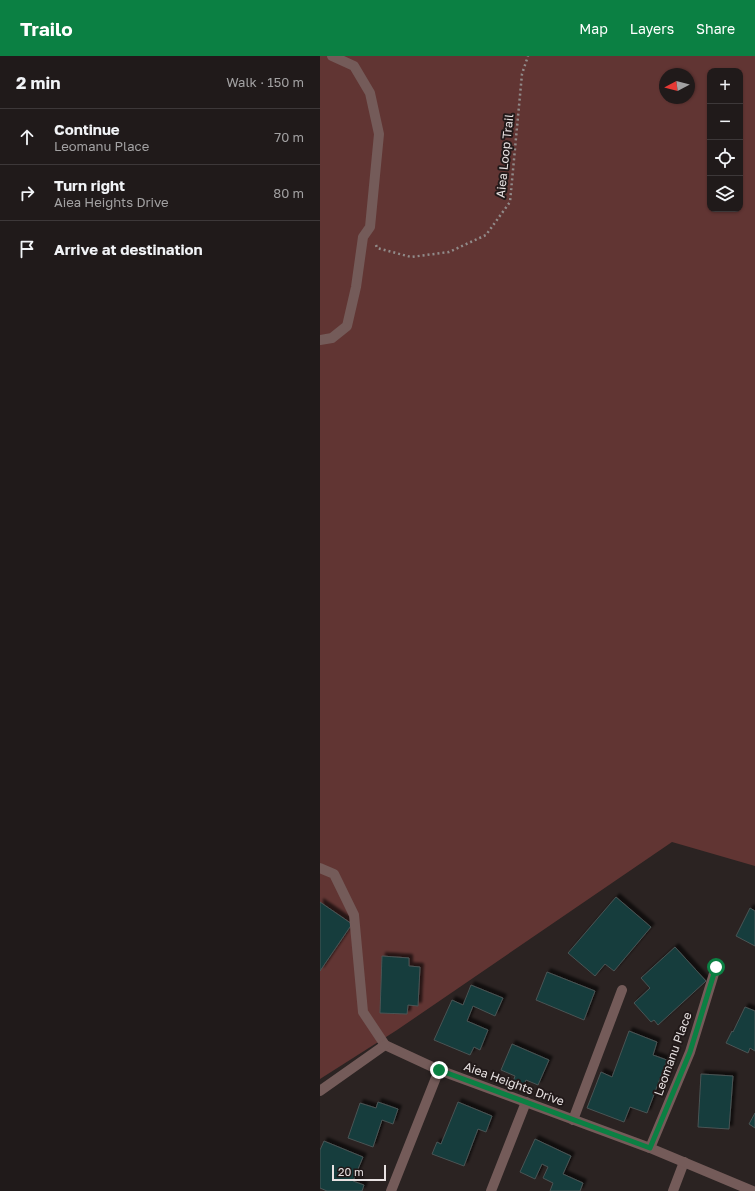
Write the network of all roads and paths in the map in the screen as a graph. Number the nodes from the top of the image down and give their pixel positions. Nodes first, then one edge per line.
1 (332, 56) edge
2 (528, 56) edge
3 (370, 227) junction
4 (320, 340) edge
5 (320, 868) edge
6 (716, 967) dead end
7 (622, 990) dead end
8 (386, 1045) junction
9 (439, 1070) junction
10 (320, 1091) edge
11 (526, 1102) junction
12 (573, 1120) junction
13 (650, 1148) junction
14 (684, 1162) junction
15 (391, 1191) edge
16 (491, 1191) edge
17 (673, 1191) edge
18 (753, 1191) edge

1 - 3 street
2 - 3 path, Aiea Loop Trail
3 - 4 street
5 - 8 street, Aiea Heights Drive
6 - 13 street, Leomanu Place
7 - 12 street
8 - 9 street, Aiea Heights Drive
8 - 10 street
9 - 11 street, Aiea Heights Drive
9 - 15 street
11 - 12 street, Aiea Heights Drive
11 - 16 street
12 - 13 street, Aiea Heights Drive
13 - 14 street, Aiea Heights Drive
14 - 17 street
14 - 18 street, Aiea Heights Drive

